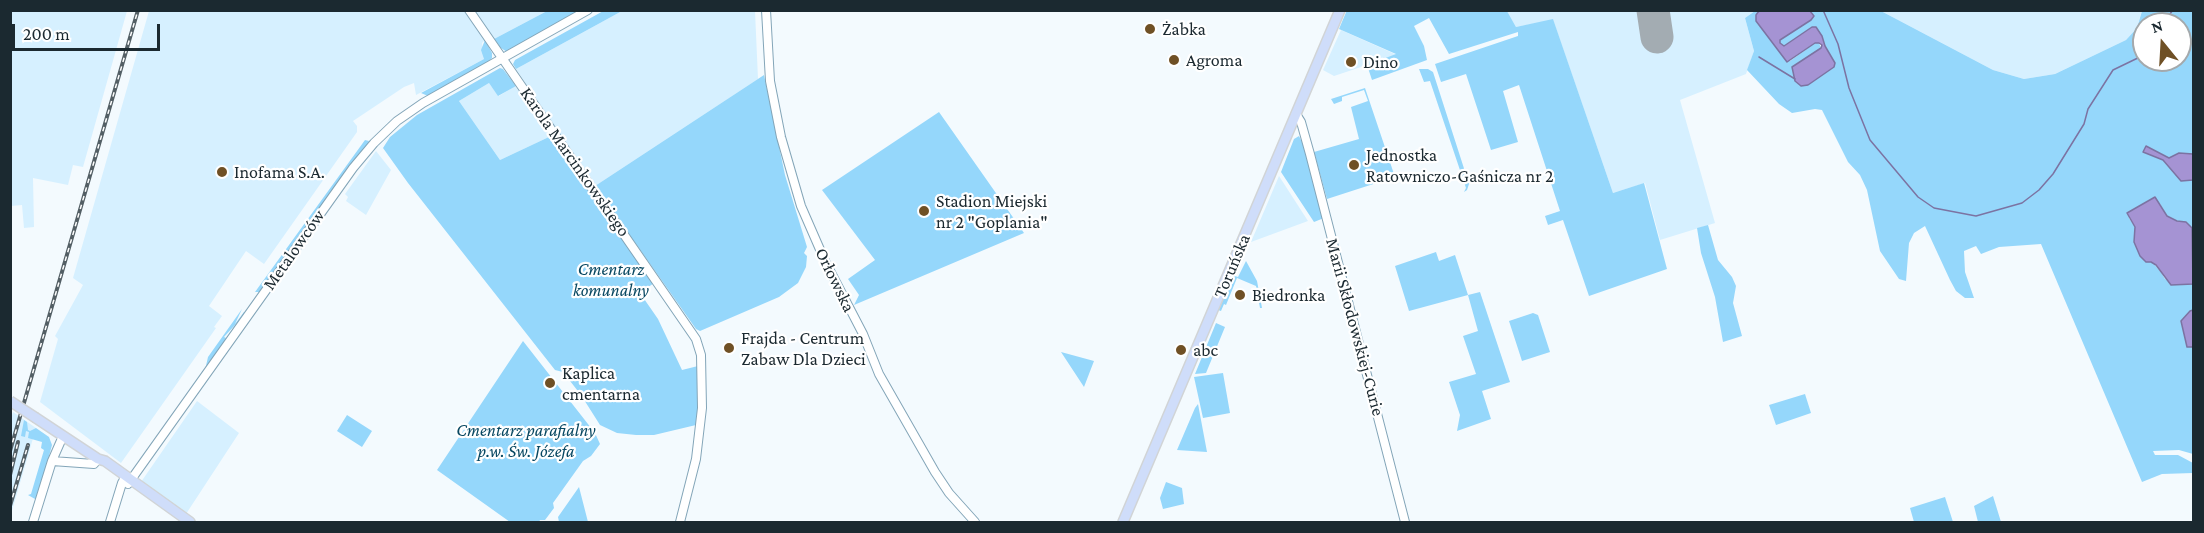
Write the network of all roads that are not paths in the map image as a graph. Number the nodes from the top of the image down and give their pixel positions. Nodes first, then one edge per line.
1 (469, 10) edge
2 (588, 10) edge
3 (766, 10) edge
4 (1340, 10) edge
5 (502, 58) junction
6 (1296, 114) junction
7 (1288, 132) junction
8 (1304, 133) junction
9 (10, 401) edge
10 (63, 436) junction
11 (98, 459) junction
12 (52, 462) junction
13 (127, 480) junction
14 (33, 522) edge
15 (110, 522) edge
16 (181, 522) edge
17 (190, 522) edge
18 (680, 522) edge
19 (975, 522) edge
20 (1123, 522) edge
21 (1405, 522) edge

1 - 5 street, Karola Marcinkowskiego
2 - 5 street, Metalowców
3 - 19 street, Orłowska
4 - 6 main road, Toruńska
5 - 13 street, Metalowców
5 - 18 street, Karola Marcinkowskiego
6 - 7 main road, Toruńska
6 - 8 street, Marii Skłodowskiej-Curie
7 - 8 street
7 - 20 main road, Toruńska
8 - 21 street, Marii Skłodowskiej-Curie
9 - 10 main road, bridge
10 - 11 main road
10 - 12 street
11 - 12 street
11 - 13 main road
12 - 14 street
13 - 15 street, Metalowców
13 - 16 main road
13 - 17 main road

